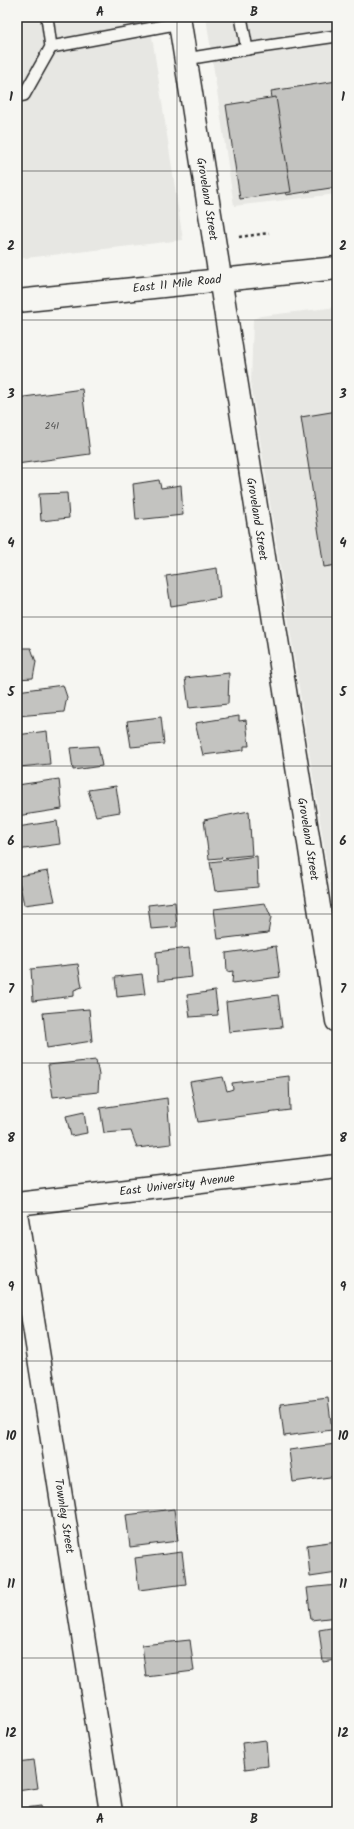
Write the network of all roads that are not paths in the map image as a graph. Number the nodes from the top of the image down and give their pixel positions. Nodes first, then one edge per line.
1 (46, 17) edge
2 (242, 17) edge
3 (180, 20) edge
4 (337, 36) edge
5 (51, 47) junction
6 (247, 49) junction
7 (186, 59) junction
8 (17, 96) edge
9 (337, 268) edge
10 (220, 280) junction
11 (17, 301) edge
12 (337, 1022) edge
13 (337, 1166) edge
14 (17, 1204) edge
15 (17, 1219) edge
16 (111, 1812) edge

1 - 5 lane
2 - 6 lane
3 - 5 lane
3 - 7 street, Groveland Street
4 - 6 lane
5 - 8 lane
6 - 7 lane
7 - 10 street, Groveland Street
9 - 10 street, East 11 Mile Road
10 - 11 street, East 11 Mile Road
10 - 12 street, Groveland Street
13 - 14 street, East University Avenue
15 - 16 street, Townley Street

